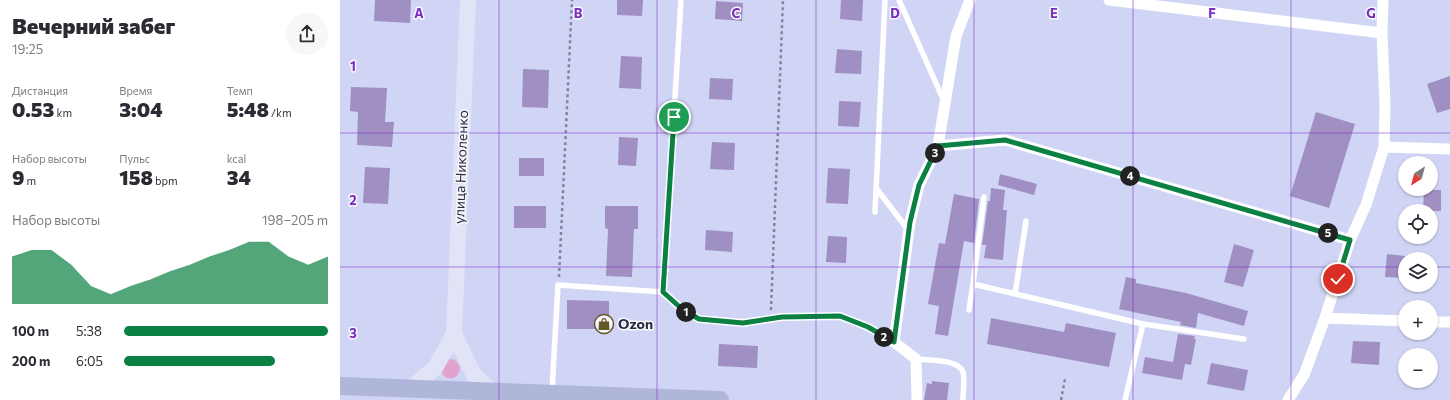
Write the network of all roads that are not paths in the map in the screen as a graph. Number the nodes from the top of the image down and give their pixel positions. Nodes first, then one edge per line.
1 (468, 0) edge
2 (681, 0) edge
3 (884, 0) edge
4 (899, 0) edge
5 (970, 0) edge
6 (1109, 0) edge
7 (1384, 0) edge
8 (1382, 33) junction
9 (945, 103) junction
10 (938, 146) junction
11 (1384, 147) junction
12 (1450, 150) edge
13 (876, 188) junction
14 (984, 197) dead end
15 (875, 212) dead end
16 (1026, 221) dead end
17 (909, 232) junction
18 (1350, 240) junction
19 (973, 284) junction
20 (663, 292) junction
21 (1015, 294) junction
22 (969, 310) dead end
23 (1325, 318) junction
24 (1398, 321) edge
25 (1438, 322) edge
26 (1450, 322) edge
27 (1143, 324) junction
28 (454, 334) junction
29 (1244, 339) dead end
30 (894, 342) junction
31 (916, 359) junction
32 (340, 386) edge
33 (411, 388) junction
34 (452, 389) junction
35 (492, 391) junction
36 (552, 393) junction
37 (471, 400) edge
38 (720, 400) edge
39 (917, 400) edge
40 (963, 400) edge
41 (1124, 400) edge
42 (1288, 400) edge

1 - 28 street, улица Николенко
2 - 20 lane
3 - 13 lane
4 - 9 lane
5 - 9 street
6 - 8 street
7 - 8 street
8 - 11 street
9 - 10 street
10 - 17 street
10 - 18 street
11 - 12 street
11 - 18 street
13 - 15 lane
13 - 17 lane
14 - 19 lane
16 - 21 lane
17 - 30 street
18 - 23 street
19 - 21 lane
19 - 22 lane
20 - 30 lane
20 - 36 lane
21 - 27 lane
23 - 24 street
23 - 42 street
25 - 26 street
27 - 29 lane
27 - 41 lane
28 - 33 street
28 - 35 street
30 - 31 street
31 - 39 street
31 - 40 lane
32 - 33 main road
33 - 34 main road
34 - 35 main road
34 - 37 street
35 - 36 main road
36 - 38 main road

